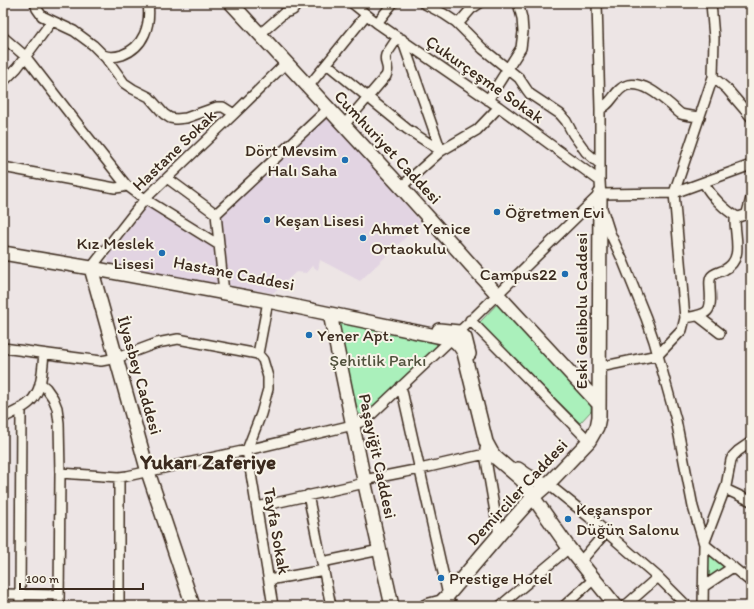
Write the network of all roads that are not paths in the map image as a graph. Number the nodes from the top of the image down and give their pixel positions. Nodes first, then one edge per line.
1 (35, 3) edge
2 (148, 3) edge
3 (231, 3) edge
4 (298, 3) edge
5 (352, 3) edge
6 (393, 3) edge
7 (423, 3) edge
8 (480, 3) edge
9 (597, 3) edge
10 (711, 3) edge
11 (516, 4) edge
12 (366, 15) junction
13 (52, 21) junction
14 (377, 23) junction
15 (458, 24) junction
16 (260, 34) junction
17 (3, 37) edge
18 (400, 38) junction
19 (104, 55) junction
20 (26, 56) junction
21 (116, 57) junction
22 (286, 63) junction
23 (327, 64) junction
24 (112, 66) junction
25 (507, 69) junction
26 (713, 77) junction
27 (3, 82) edge
28 (308, 87) junction
29 (368, 98) junction
30 (488, 100) junction
31 (499, 107) junction
32 (328, 109) junction
33 (600, 109) junction
34 (234, 114) junction
35 (700, 117) junction
36 (751, 117) edge
37 (344, 125) junction
38 (441, 151) junction
39 (600, 164) junction
40 (751, 166) edge
41 (3, 167) edge
42 (166, 178) junction
43 (704, 183) junction
44 (126, 185) junction
45 (401, 187) junction
46 (600, 187) junction
47 (674, 193) junction
48 (751, 198) edge
49 (145, 199) junction
50 (216, 214) junction
51 (745, 216) edge
52 (219, 246) junction
53 (3, 248) edge
54 (617, 248) junction
55 (3, 253) edge
56 (600, 256) junction
57 (93, 266) junction
58 (224, 291) junction
59 (498, 294) junction
60 (268, 301) junction
61 (330, 314) junction
62 (698, 316) junction
63 (685, 318) junction
64 (470, 320) junction
65 (720, 333) dead end
66 (455, 336) junction
67 (3, 348) edge
68 (44, 354) junction
69 (258, 354) junction
70 (658, 355) junction
71 (117, 358) junction
72 (600, 366) junction
73 (40, 383) junction
74 (401, 386) junction
75 (599, 404) junction
76 (21, 408) junction
77 (3, 418) edge
78 (353, 425) junction
79 (589, 441) junction
80 (751, 442) edge
81 (486, 448) junction
82 (247, 450) junction
83 (420, 468) junction
84 (148, 472) junction
85 (60, 473) junction
86 (119, 477) junction
87 (365, 482) junction
88 (548, 484) junction
89 (725, 489) junction
90 (308, 496) junction
91 (533, 497) junction
92 (751, 501) edge
93 (257, 507) junction
94 (606, 532) junction
95 (499, 535) junction
96 (704, 544) junction
97 (569, 548) junction
98 (380, 550) junction
99 (580, 562) junction
100 (323, 566) junction
101 (733, 567) junction
102 (658, 577) junction
103 (594, 579) junction
104 (269, 580) junction
105 (751, 582) edge
106 (703, 587) junction
107 (3, 594) edge
108 (20, 595) junction
109 (59, 595) junction
110 (445, 602) edge
111 (20, 606) edge
112 (59, 606) edge
113 (119, 606) edge
114 (193, 606) edge
115 (274, 606) edge
116 (331, 606) edge
117 (392, 606) edge
118 (426, 606) edge
119 (500, 606) edge
120 (564, 606) edge
121 (616, 606) edge
122 (625, 606) edge
123 (687, 606) edge
124 (703, 606) edge

1 - 13 street
2 - 21 street
3 - 16 main road, Cumhuriyet Caddesi
4 - 16 street
5 - 12 street, Çukurçeşme Sokak
6 - 14 street
7 - 15 street
8 - 15 street
9 - 33 street
10 - 26 street
11 - 25 street
12 - 14 street, Çukurçeşme Sokak
12 - 23 street
13 - 19 street
13 - 20 street
14 - 18 street, Çukurçeşme Sokak
15 - 25 street
16 - 22 main road, Cumhuriyet Caddesi
17 - 20 street
18 - 29 street
18 - 30 street, Çukurçeşme Sokak
18 - 38 street
19 - 21 street
19 - 24 street
20 - 27 street
20 - 44 street
21 - 24 street
22 - 28 main road, Cumhuriyet Caddesi
22 - 34 street, Hastane Sokak
23 - 28 street
23 - 29 street
24 - 34 street
25 - 30 street
25 - 39 street
26 - 35 street
26 - 36 street
28 - 32 main road, Cumhuriyet Caddesi
29 - 37 street
29 - 38 street
30 - 31 street, Çukurçeşme Sokak
31 - 38 street
31 - 46 street, Çukurçeşme Sokak
32 - 37 main road, Cumhuriyet Caddesi
32 - 50 street
33 - 35 street
33 - 39 street
34 - 42 street, Hastane Sokak
35 - 47 street
37 - 45 main road, Cumhuriyet Caddesi
38 - 45 street
39 - 46 street
40 - 43 street
41 - 44 street, Hastane Sokak
42 - 49 street, Hastane Sokak
42 - 50 street
43 - 47 street
43 - 51 street
44 - 49 street
45 - 59 main road, Cumhuriyet Caddesi
46 - 47 street
46 - 54 street
46 - 56 main road, Eski Gelibolu Caddesi
46 - 59 street
47 - 63 street
48 - 51 street
49 - 52 street
49 - 57 street, Hastane Sokak
50 - 52 street
51 - 62 street
52 - 58 street
53 - 57 main road, Hastane Caddesi
54 - 56 street
54 - 70 street
55 - 57 main road, Hastane Caddesi
56 - 72 main road, Eski Gelibolu Caddesi
57 - 58 main road, Hastane Caddesi
57 - 71 main road, İlyasbey Caddesi
58 - 60 main road, Hastane Caddesi
58 - 66 main road, Hastane Caddesi
59 - 64 street
59 - 75 main road, Cumhuriyet Caddesi
60 - 61 main road, Hastane Caddesi
60 - 69 street
61 - 66 main road, Hastane Caddesi
61 - 78 main road, Paşayiğit Caddesi
62 - 63 street
62 - 65 street
63 - 70 street
64 - 66 street
64 - 79 street
66 - 74 street
66 - 81 main road
66 - 88 main road
67 - 68 street
68 - 71 street
68 - 73 street
69 - 71 street
69 - 82 street
70 - 72 street
70 - 96 street
71 - 84 main road, İlyasbey Caddesi
72 - 75 main road, Eski Gelibolu Caddesi
73 - 76 street
73 - 85 street
74 - 78 street
74 - 83 street
75 - 79 main road, Demirciler Caddesi
76 - 77 street
76 - 108 street
78 - 82 street
78 - 87 main road, Paşayiğit Caddesi
79 - 88 main road, Demirciler Caddesi
80 - 89 street
81 - 83 street
81 - 91 main road
81 - 95 street
82 - 84 street
82 - 93 street, Tayfa Sokak
83 - 87 street
83 - 110 street
84 - 86 street
84 - 114 main road, İlyasbey Caddesi
85 - 86 street
85 - 109 street
86 - 113 street
87 - 90 street
87 - 98 main road, Paşayiğit Caddesi
88 - 91 main road, Demirciler Caddesi
88 - 94 street
89 - 92 street
89 - 96 street
90 - 93 street
90 - 100 street
91 - 95 main road, Demirciler Caddesi
91 - 97 main road
93 - 104 street, Tayfa Sokak
94 - 99 street
94 - 102 street
95 - 110 main road, Demirciler Caddesi
96 - 101 street
96 - 106 street
97 - 99 main road
97 - 119 street
98 - 100 street
98 - 117 main road, Paşayiğit Caddesi
99 - 103 main road
100 - 104 street
100 - 116 street
101 - 105 street
101 - 106 street
102 - 122 street
102 - 123 street
103 - 120 street
103 - 121 main road
104 - 115 street, Tayfa Sokak
106 - 124 street
107 - 108 street
108 - 109 street
108 - 111 street
109 - 112 street
110 - 118 main road

